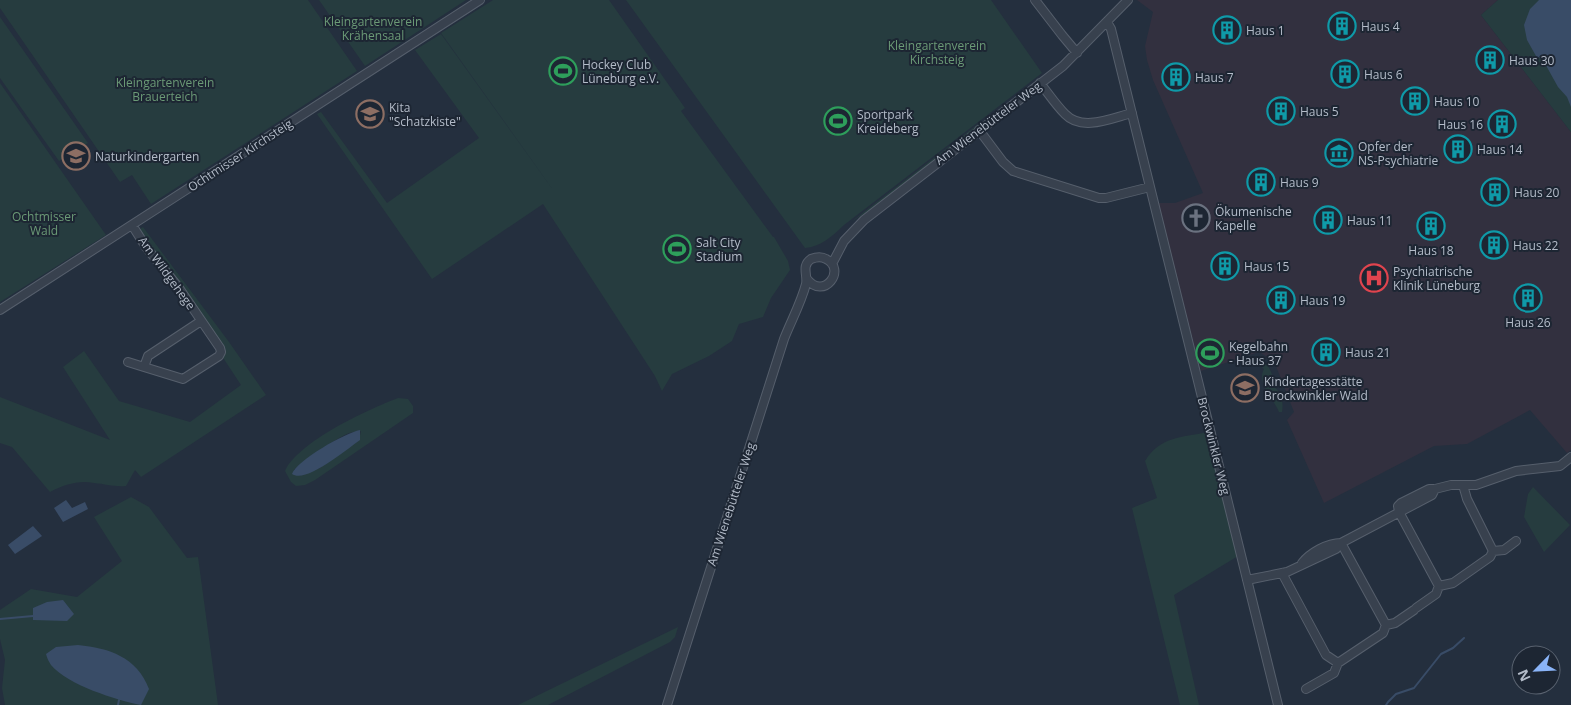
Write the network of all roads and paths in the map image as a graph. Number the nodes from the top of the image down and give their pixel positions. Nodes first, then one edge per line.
1 (480, 0) edge
2 (1035, 0) edge
3 (1128, 0) edge
4 (1107, 22) junction
5 (1077, 53) junction
6 (1040, 83) junction
7 (1132, 113) junction
8 (979, 130) junction
9 (1150, 187) junction
10 (132, 225) junction
11 (844, 241) junction
12 (823, 257) junction
13 (832, 264) junction
14 (807, 279) junction
15 (816, 286) junction
16 (799, 304) junction
17 (0, 310) edge
18 (201, 321) junction
19 (128, 362) dead end
20 (144, 368) junction
21 (1571, 457) edge
22 (1463, 486) junction
23 (1399, 512) junction
24 (1516, 541) dead end
25 (1341, 543) junction
26 (1493, 551) junction
27 (1282, 573) junction
28 (1247, 580) junction
29 (1439, 586) junction
30 (1386, 625) junction
31 (1338, 663) junction
32 (1306, 689) dead end
33 (667, 705) edge
34 (1278, 705) edge

1 - 10 street, Ochtmisser Kirchsteig
2 - 5 street
3 - 4 street, Am Wienebütteler Weg
4 - 5 street, Am Wienebütteler Weg
4 - 7 street, Brockwinkler Weg
5 - 6 street, Am Wienebütteler Weg
6 - 7 street
6 - 8 street, Am Wienebütteler Weg
7 - 9 street, Brockwinkler Weg
8 - 9 street
8 - 11 street, Am Wienebütteler Weg
9 - 28 street, Brockwinkler Weg
10 - 17 street, Ochtmisser Kirchsteig
10 - 18 street, Am Wildgehege
11 - 12 street, Am Wienebütteler Weg
11 - 13 street, Am Wienebütteler Weg
12 - 13 street
12 - 14 street, Am Wienebütteler Weg
13 - 15 street, Am Wienebütteler Weg
14 - 15 street
14 - 16 street, Am Wienebütteler Weg
15 - 16 street, Am Wienebütteler Weg
16 - 33 street, Am Wienebütteler Weg
18 - 20 street, Am Wildgehege
18 - 20 street, Am Wildgehege
19 - 20 street, Am Wildgehege
21 - 22 street
22 - 23 street
22 - 26 street
23 - 25 street
23 - 29 street
24 - 26 street
25 - 27 street
25 - 30 street
26 - 29 street
27 - 28 street
27 - 31 street
28 - 34 street, Brockwinkler Weg
29 - 30 street
30 - 31 street
31 - 32 street

